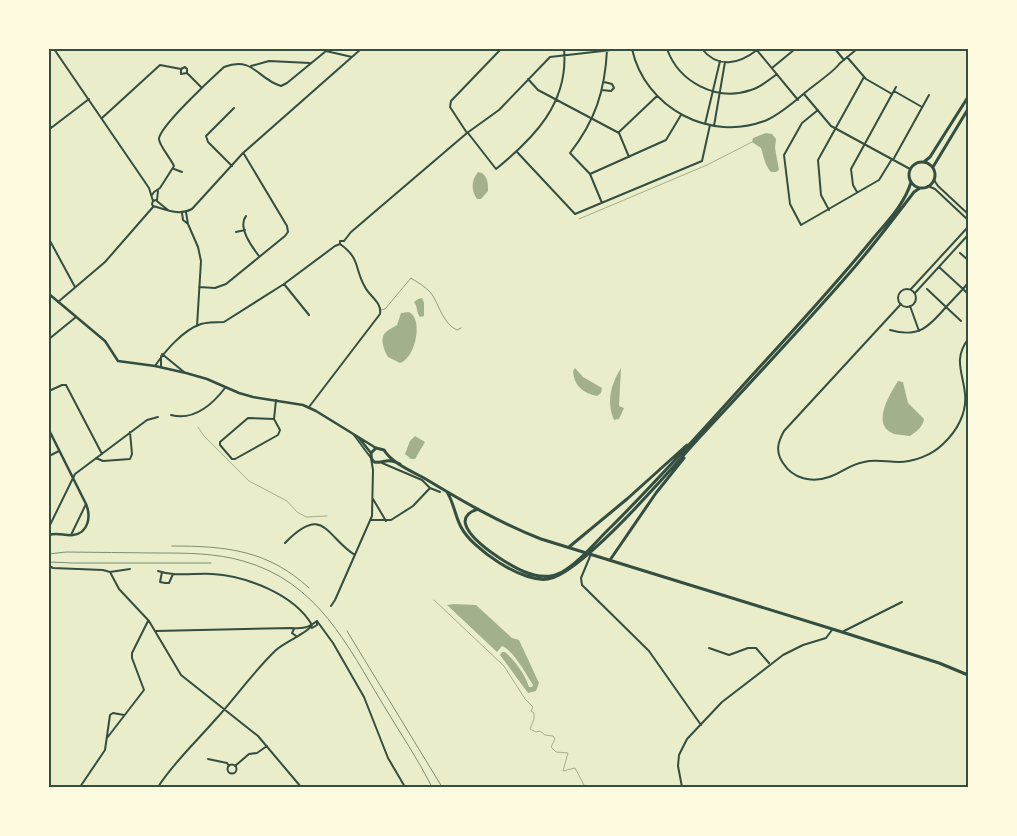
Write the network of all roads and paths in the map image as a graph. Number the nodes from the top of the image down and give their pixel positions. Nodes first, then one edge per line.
1 (54, 49) edge
2 (361, 49) edge
3 (501, 49) edge
4 (564, 49) edge
5 (620, 49) edge
6 (632, 49) edge
7 (667, 49) edge
8 (702, 49) edge
9 (756, 49) edge
10 (795, 49) edge
11 (835, 49) edge
12 (857, 49) edge
13 (325, 50) edge
14 (607, 50) junction
15 (565, 55) junction
16 (352, 57) junction
17 (847, 57) junction
18 (844, 60) junction
19 (720, 61) junction
20 (724, 62) junction
21 (310, 63) junction
22 (251, 66) junction
23 (772, 68) junction
24 (181, 69) junction
25 (187, 73) junction
26 (777, 74) junction
27 (864, 78) junction
28 (528, 79) junction
29 (604, 82) junction
30 (896, 86) dead end
31 (202, 88) junction
32 (602, 90) junction
33 (713, 91) junction
34 (720, 92) junction
35 (893, 92) junction
36 (804, 94) junction
37 (929, 95) dead end
38 (657, 96) junction
39 (968, 97) edge
40 (89, 99) junction
41 (556, 99) junction
42 (798, 100) junction
43 (922, 107) junction
44 (234, 108) dead end
45 (968, 109) edge
46 (818, 110) junction
47 (681, 115) junction
48 (102, 118) junction
49 (592, 120) junction
50 (49, 124) edge
51 (705, 124) junction
52 (710, 126) junction
53 (714, 126) junction
54 (835, 128) junction
55 (618, 132) junction
56 (467, 133) junction
57 (865, 144) junction
58 (517, 152) junction
59 (243, 153) junction
60 (629, 157) junction
61 (893, 159) junction
62 (925, 161) junction
63 (232, 166) junction
64 (933, 167) junction
65 (174, 169) junction
66 (910, 169) junction
67 (182, 172) dead end
68 (590, 174) junction
69 (934, 180) junction
70 (911, 182) junction
71 (928, 186) junction
72 (920, 188) junction
73 (158, 191) junction
74 (857, 193) junction
75 (152, 195) junction
76 (153, 201) junction
77 (158, 201) junction
78 (602, 203) junction
79 (154, 206) junction
80 (168, 210) junction
81 (828, 210) junction
82 (186, 212) junction
83 (182, 213) junction
84 (968, 214) edge
85 (246, 216) dead end
86 (968, 220) edge
87 (188, 224) junction
88 (968, 227) edge
89 (245, 230) junction
90 (236, 232) dead end
91 (968, 235) edge
92 (49, 239) edge
93 (344, 241) junction
94 (340, 244) junction
95 (344, 246) junction
96 (960, 253) dead end
97 (259, 256) junction
98 (968, 260) edge
99 (939, 267) junction
100 (968, 283) edge
101 (284, 284) junction
102 (75, 287) junction
103 (199, 287) junction
104 (911, 289) junction
105 (927, 289) dead end
106 (963, 289) junction
107 (915, 293) junction
108 (49, 294) edge
109 (968, 294) edge
110 (58, 302) junction
111 (901, 304) junction
112 (910, 306) junction
113 (946, 307) junction
114 (381, 310) junction
115 (309, 315) dead end
116 (76, 317) junction
117 (961, 321) dead end
118 (197, 326) junction
119 (461, 328) dead end
120 (890, 330) dead end
121 (919, 331) junction
122 (49, 339) edge
123 (968, 339) edge
124 (162, 355) junction
125 (155, 366) junction
126 (161, 367) junction
127 (186, 373) junction
128 (226, 387) junction
129 (49, 391) edge
130 (276, 400) junction
131 (309, 407) junction
132 (719, 412) junction
133 (171, 415) dead end
134 (158, 417) dead end
135 (274, 419) junction
136 (49, 430) edge
137 (130, 432) junction
138 (352, 433) junction
139 (50, 437) edge
140 (358, 437) junction
141 (699, 438) junction
142 (376, 448) junction
143 (59, 451) junction
144 (371, 452) junction
145 (102, 454) junction
146 (386, 454) junction
147 (49, 456) edge
148 (96, 458) junction
149 (371, 458) junction
150 (383, 462) junction
151 (377, 463) junction
152 (400, 464) junction
153 (373, 470) junction
154 (73, 478) junction
155 (440, 487) junction
156 (430, 488) junction
157 (447, 492) junction
158 (373, 498) junction
159 (86, 504) junction
160 (478, 509) junction
161 (370, 520) junction
162 (386, 521) junction
163 (49, 527) edge
164 (49, 534) edge
165 (72, 535) junction
166 (49, 538) edge
167 (285, 543) dead end
168 (569, 547) junction
169 (591, 554) junction
170 (355, 555) junction
171 (579, 561) junction
172 (610, 561) junction
173 (49, 567) edge
174 (130, 569) dead end
175 (158, 571) dead end
176 (110, 572) junction
177 (162, 572) junction
178 (173, 574) junction
179 (902, 602) dead end
180 (331, 606) dead end
181 (148, 621) junction
182 (317, 621) junction
183 (312, 624) junction
184 (294, 629) junction
185 (299, 629) junction
186 (832, 630) junction
187 (156, 631) junction
188 (307, 631) junction
189 (842, 632) junction
190 (300, 634) junction
191 (296, 636) junction
192 (708, 648) dead end
193 (770, 664) junction
194 (968, 675) edge
195 (225, 708) junction
196 (124, 716) junction
197 (701, 725) junction
198 (107, 738) junction
199 (267, 746) junction
200 (208, 759) dead end
201 (229, 766) junction
202 (235, 766) junction
203 (80, 787) edge
204 (158, 787) edge
205 (301, 787) edge
206 (405, 787) edge
207 (682, 787) edge

1 - 40 street
2 - 16 street
3 - 56 street
4 - 15 street
5 - 14 street
6 - 38 street
7 - 33 street
8 - 19 street
9 - 20 street
9 - 23 street
10 - 23 street
11 - 18 street
12 - 17 street
13 - 16 street
13 - 21 street
14 - 15 street
14 - 29 street
15 - 28 street
15 - 41 street
16 - 59 street
17 - 18 street
17 - 27 street
18 - 36 street
19 - 20 street
19 - 33 street
20 - 34 street
21 - 22 street
21 - 22 street
22 - 31 street
23 - 26 street
24 - 25 street
24 - 25 street
24 - 48 street
25 - 31 street
26 - 34 street
26 - 42 street
27 - 35 street
27 - 54 street
28 - 41 street
28 - 56 street
29 - 32 street
29 - 32 street
30 - 35 street
31 - 65 street
32 - 49 street
33 - 34 street
33 - 51 street
34 - 53 street
35 - 43 street
35 - 57 street
36 - 42 street
36 - 46 street
37 - 43 street
38 - 47 street
38 - 55 street
39 - 62 main road
40 - 48 street
40 - 50 street
41 - 49 street
41 - 58 street
42 - 53 street
43 - 61 street
44 - 63 street
45 - 64 main road
46 - 54 street
46 - 81 street
47 - 51 street
47 - 60 street
48 - 75 street
49 - 55 street
49 - 68 street
51 - 52 street
52 - 53 street
52 - 78 street
54 - 57 street
54 - 81 street
55 - 60 street
56 - 58 street
56 - 93 street
57 - 61 street
57 - 74 street
58 - 78 street
59 - 63 street
59 - 97 street
60 - 68 street
61 - 66 street
61 - 74 street
62 - 64 main road
62 - 66 main road
63 - 82 street
64 - 69 main road
65 - 67 street
65 - 73 street
66 - 70 main road
68 - 78 street
69 - 71 main road
69 - 84 street
70 - 72 main road
70 - 132 main road
71 - 72 main road
71 - 86 street
72 - 141 main road
73 - 75 street
73 - 77 street
74 - 81 street
75 - 76 street
76 - 77 street
76 - 79 street
77 - 79 street
77 - 80 street
79 - 80 street
79 - 102 street
80 - 83 street
82 - 83 street
82 - 87 street
83 - 87 street
85 - 89 street
87 - 103 street
88 - 104 street
89 - 90 street
89 - 97 street
91 - 99 street
92 - 102 street
93 - 94 street
93 - 95 street
94 - 95 street
94 - 101 street
95 - 114 street
96 - 98 street
97 - 103 street
99 - 106 street
99 - 107 street
100 - 106 street
101 - 115 street
101 - 118 street
102 - 110 street
103 - 118 street
104 - 107 street
104 - 111 street
105 - 113 street
106 - 109 street
106 - 113 street
107 - 112 street
108 - 110 main road
110 - 116 main road
111 - 112 street
111 - 123 street
112 - 121 street
113 - 117 street
113 - 121 street
114 - 119 lane
114 - 131 street
116 - 122 street
116 - 125 main road
118 - 124 street
120 - 121 street
124 - 125 street
124 - 126 street
124 - 127 street
125 - 126 main road
126 - 127 main road
127 - 128 main road
128 - 130 main road
128 - 133 street
129 - 145 street
130 - 131 main road
130 - 135 street
131 - 138 main road
132 - 168 main road
132 - 171 main road
134 - 137 street
135 - 135 street
136 - 139 main road
137 - 145 street
137 - 148 street
138 - 140 main road
138 - 149 street
139 - 143 main road
140 - 142 main road
140 - 144 main road
141 - 171 main road
141 - 172 main road
142 - 144 main road
142 - 146 main road
143 - 147 street
143 - 154 main road
144 - 149 main road
145 - 148 street
146 - 150 main road
146 - 152 main road
148 - 154 street
149 - 151 main road
149 - 153 street
150 - 151 main road
150 - 152 main road
150 - 156 street
151 - 153 street
152 - 155 main road
153 - 158 street
154 - 159 main road
154 - 163 street
155 - 156 street
155 - 157 main road
156 - 162 street
157 - 160 main road
157 - 171 main road
158 - 161 street
158 - 162 street
159 - 165 street
159 - 165 main road
160 - 168 main road
160 - 171 main road
161 - 162 street
161 - 170 street
164 - 165 main road
164 - 166 main road
167 - 170 street
168 - 169 main road
169 - 172 main road
169 - 197 street
170 - 180 street
172 - 186 main road
173 - 176 street
174 - 176 street
175 - 177 street
176 - 181 street
177 - 178 street
177 - 178 street
178 - 183 street
179 - 189 street
181 - 187 street
181 - 196 street
182 - 183 street
182 - 188 street
182 - 206 street
183 - 185 street
183 - 188 street
184 - 185 street
184 - 187 street
184 - 191 street
185 - 190 street
186 - 189 main road
186 - 193 street
187 - 195 street
188 - 190 street
189 - 194 main road
190 - 191 street
191 - 195 street
192 - 193 street
193 - 197 street
195 - 199 street
195 - 204 street
196 - 198 street
196 - 198 street
197 - 207 street
198 - 203 street
199 - 202 street
199 - 205 street
200 - 201 street
201 - 202 street
201 - 202 street

